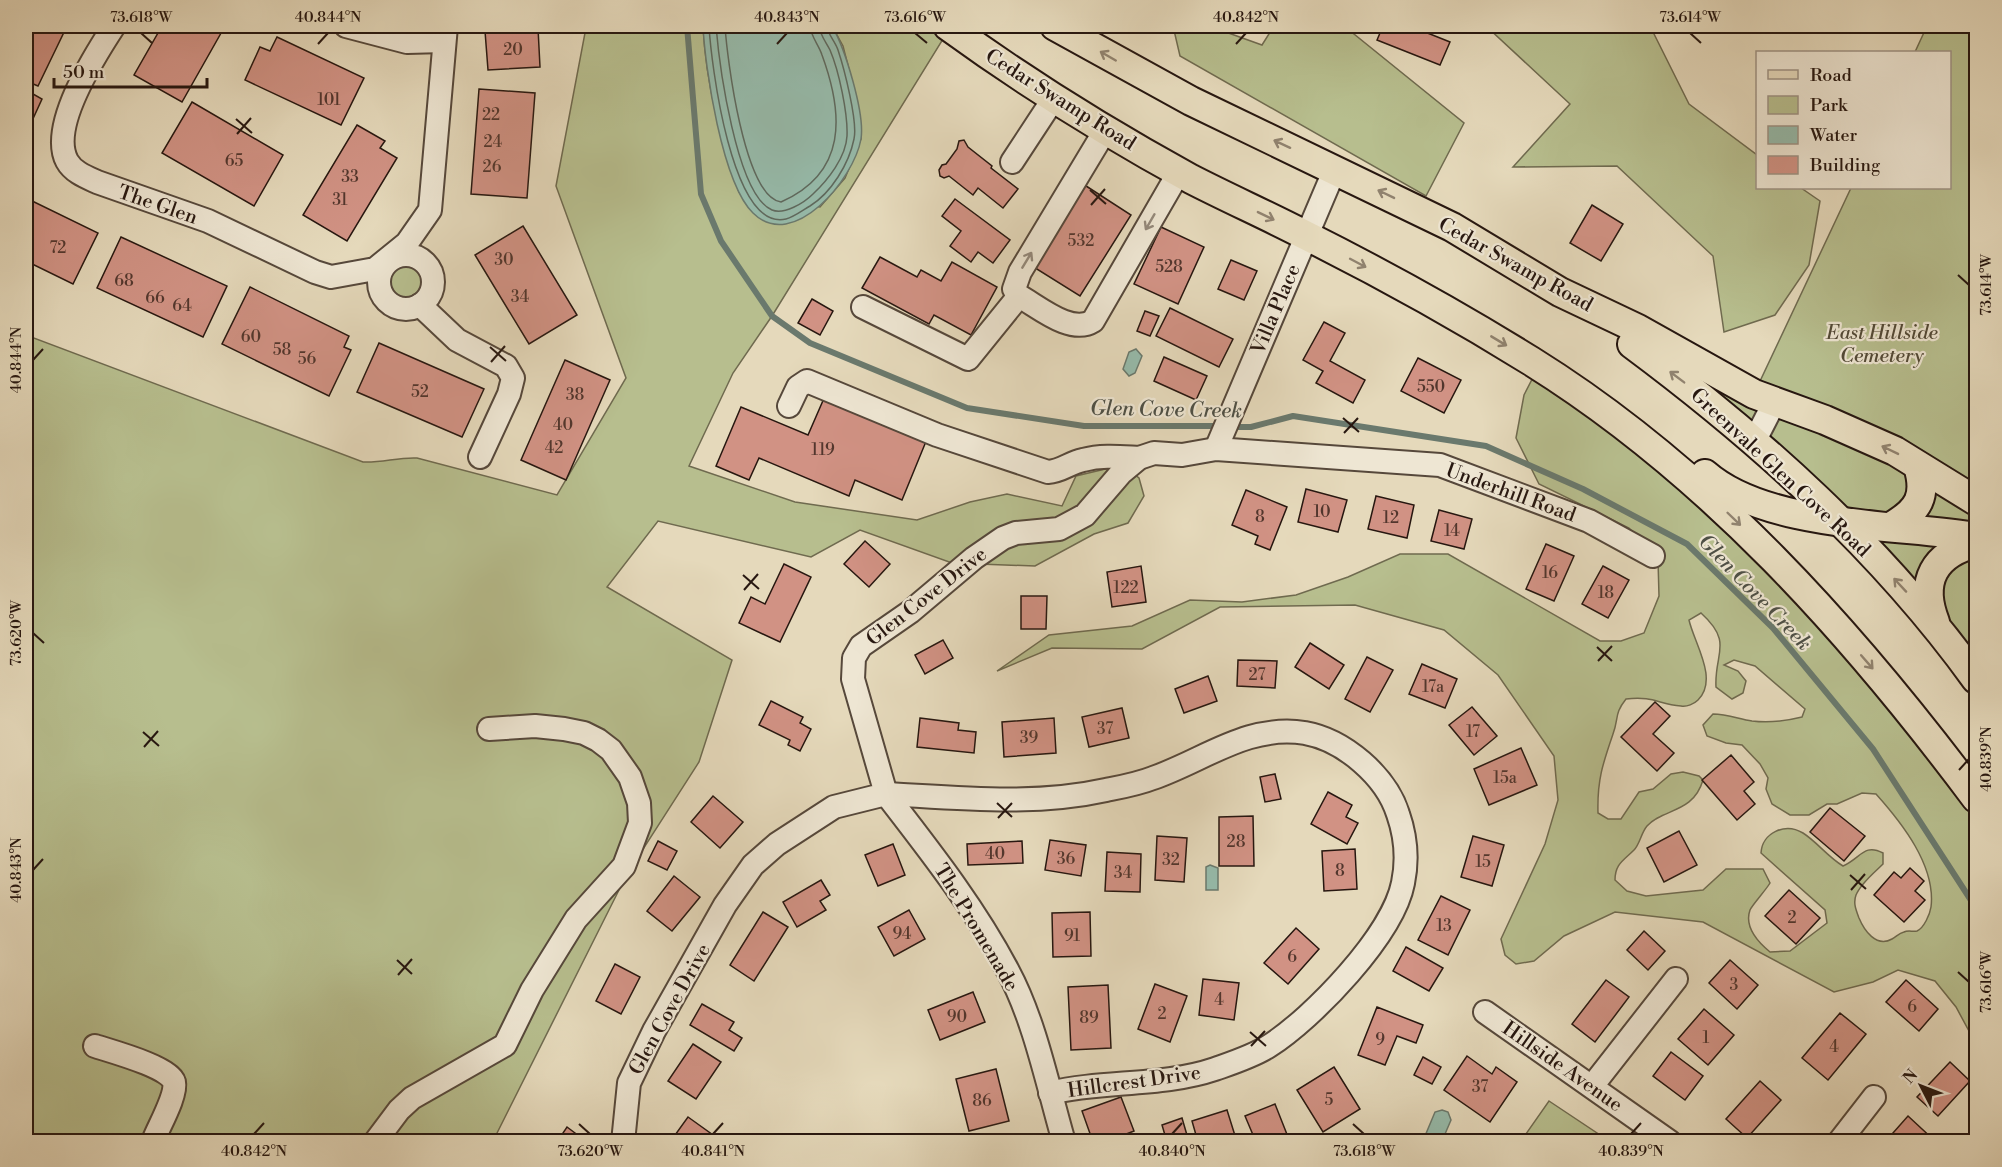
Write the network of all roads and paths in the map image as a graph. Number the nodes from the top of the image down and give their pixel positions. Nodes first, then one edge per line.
1 (114, 26) edge
2 (346, 26) edge
3 (948, 26) edge
4 (1055, 26) edge
5 (445, 33) edge
6 (1054, 98) junction
7 (1106, 129) junction
8 (1012, 162) dead end
9 (1335, 169) junction
10 (1179, 172) junction
11 (1306, 235) junction
12 (389, 259) junction
13 (1560, 292) junction
14 (1019, 296) junction
15 (420, 305) junction
16 (863, 307) dead end
17 (1775, 401) junction
18 (789, 406) dead end
19 (1642, 440) junction
20 (1754, 442) junction
21 (1218, 444) junction
22 (480, 457) dead end
23 (1139, 458) junction
24 (1918, 466) junction
25 (1977, 501) edge
26 (1842, 523) junction
27 (1892, 526) junction
28 (1977, 537) edge
29 (1977, 543) edge
30 (1653, 556) dead end
31 (1936, 624) junction
32 (1977, 680) edge
33 (489, 729) dead end
34 (886, 794) junction
35 (1977, 798) edge
36 (1676, 979) dead end
37 (1485, 1012) dead end
38 (95, 1046) dead end
39 (1593, 1085) junction
40 (1050, 1093) junction
41 (1874, 1096) dead end
42 (154, 1139) dead end
43 (375, 1142) edge
44 (624, 1142) edge
45 (1064, 1142) edge
46 (1670, 1142) edge
47 (1839, 1142) edge

1 - 12 street, The Glen
2 - 5 street, The Glen
3 - 6 main road, Cedar Swamp Road
9 -> 4 main road, Cedar Swamp Road
5 - 12 street, The Glen
6 - 7 main road, Cedar Swamp Road
6 - 8 street
7 - 10 main road, Cedar Swamp Road
14 -> 7 street
9 - 11 street, Villa Place
13 -> 9 main road, Cedar Swamp Road
10 -> 11 main road, Cedar Swamp Road
10 -> 14 street
11 -> 19 main road, Cedar Swamp Road
11 - 21 street, Villa Place
12 - 15 street, The Glen
12 - 15 street, The Glen
13 - 17 main road, Cedar Swamp Road
20 -> 13 main road, Greenvale Glen Cove Road
14 - 16 street
15 - 22 street
17 - 20 street
24 -> 17 main road, Cedar Swamp Road
18 - 23 street
19 - 26 main road
19 -> 35 main road
20 - 26 main road, Greenvale Glen Cove Road
21 - 23 street
21 - 30 street, Underhill Road
23 - 34 street, Glen Cove Drive
24 - 25 main road, Cedar Swamp Road
24 - 27 main road
26 - 27 main road
31 -> 26 main road, Greenvale Glen Cove Road
27 - 28 main road
29 - 31 main road
31 - 32 main road, Greenvale Glen Cove Road
33 - 43 street
34 - 40 street, The Promenade
34 - 40 street, Hillcrest Drive
34 - 44 street, Glen Cove Drive
36 - 39 street
37 - 39 street, Hillside Avenue
38 - 42 street
39 - 46 street, Hillside Avenue
40 - 45 street, The Promenade
41 - 47 street

